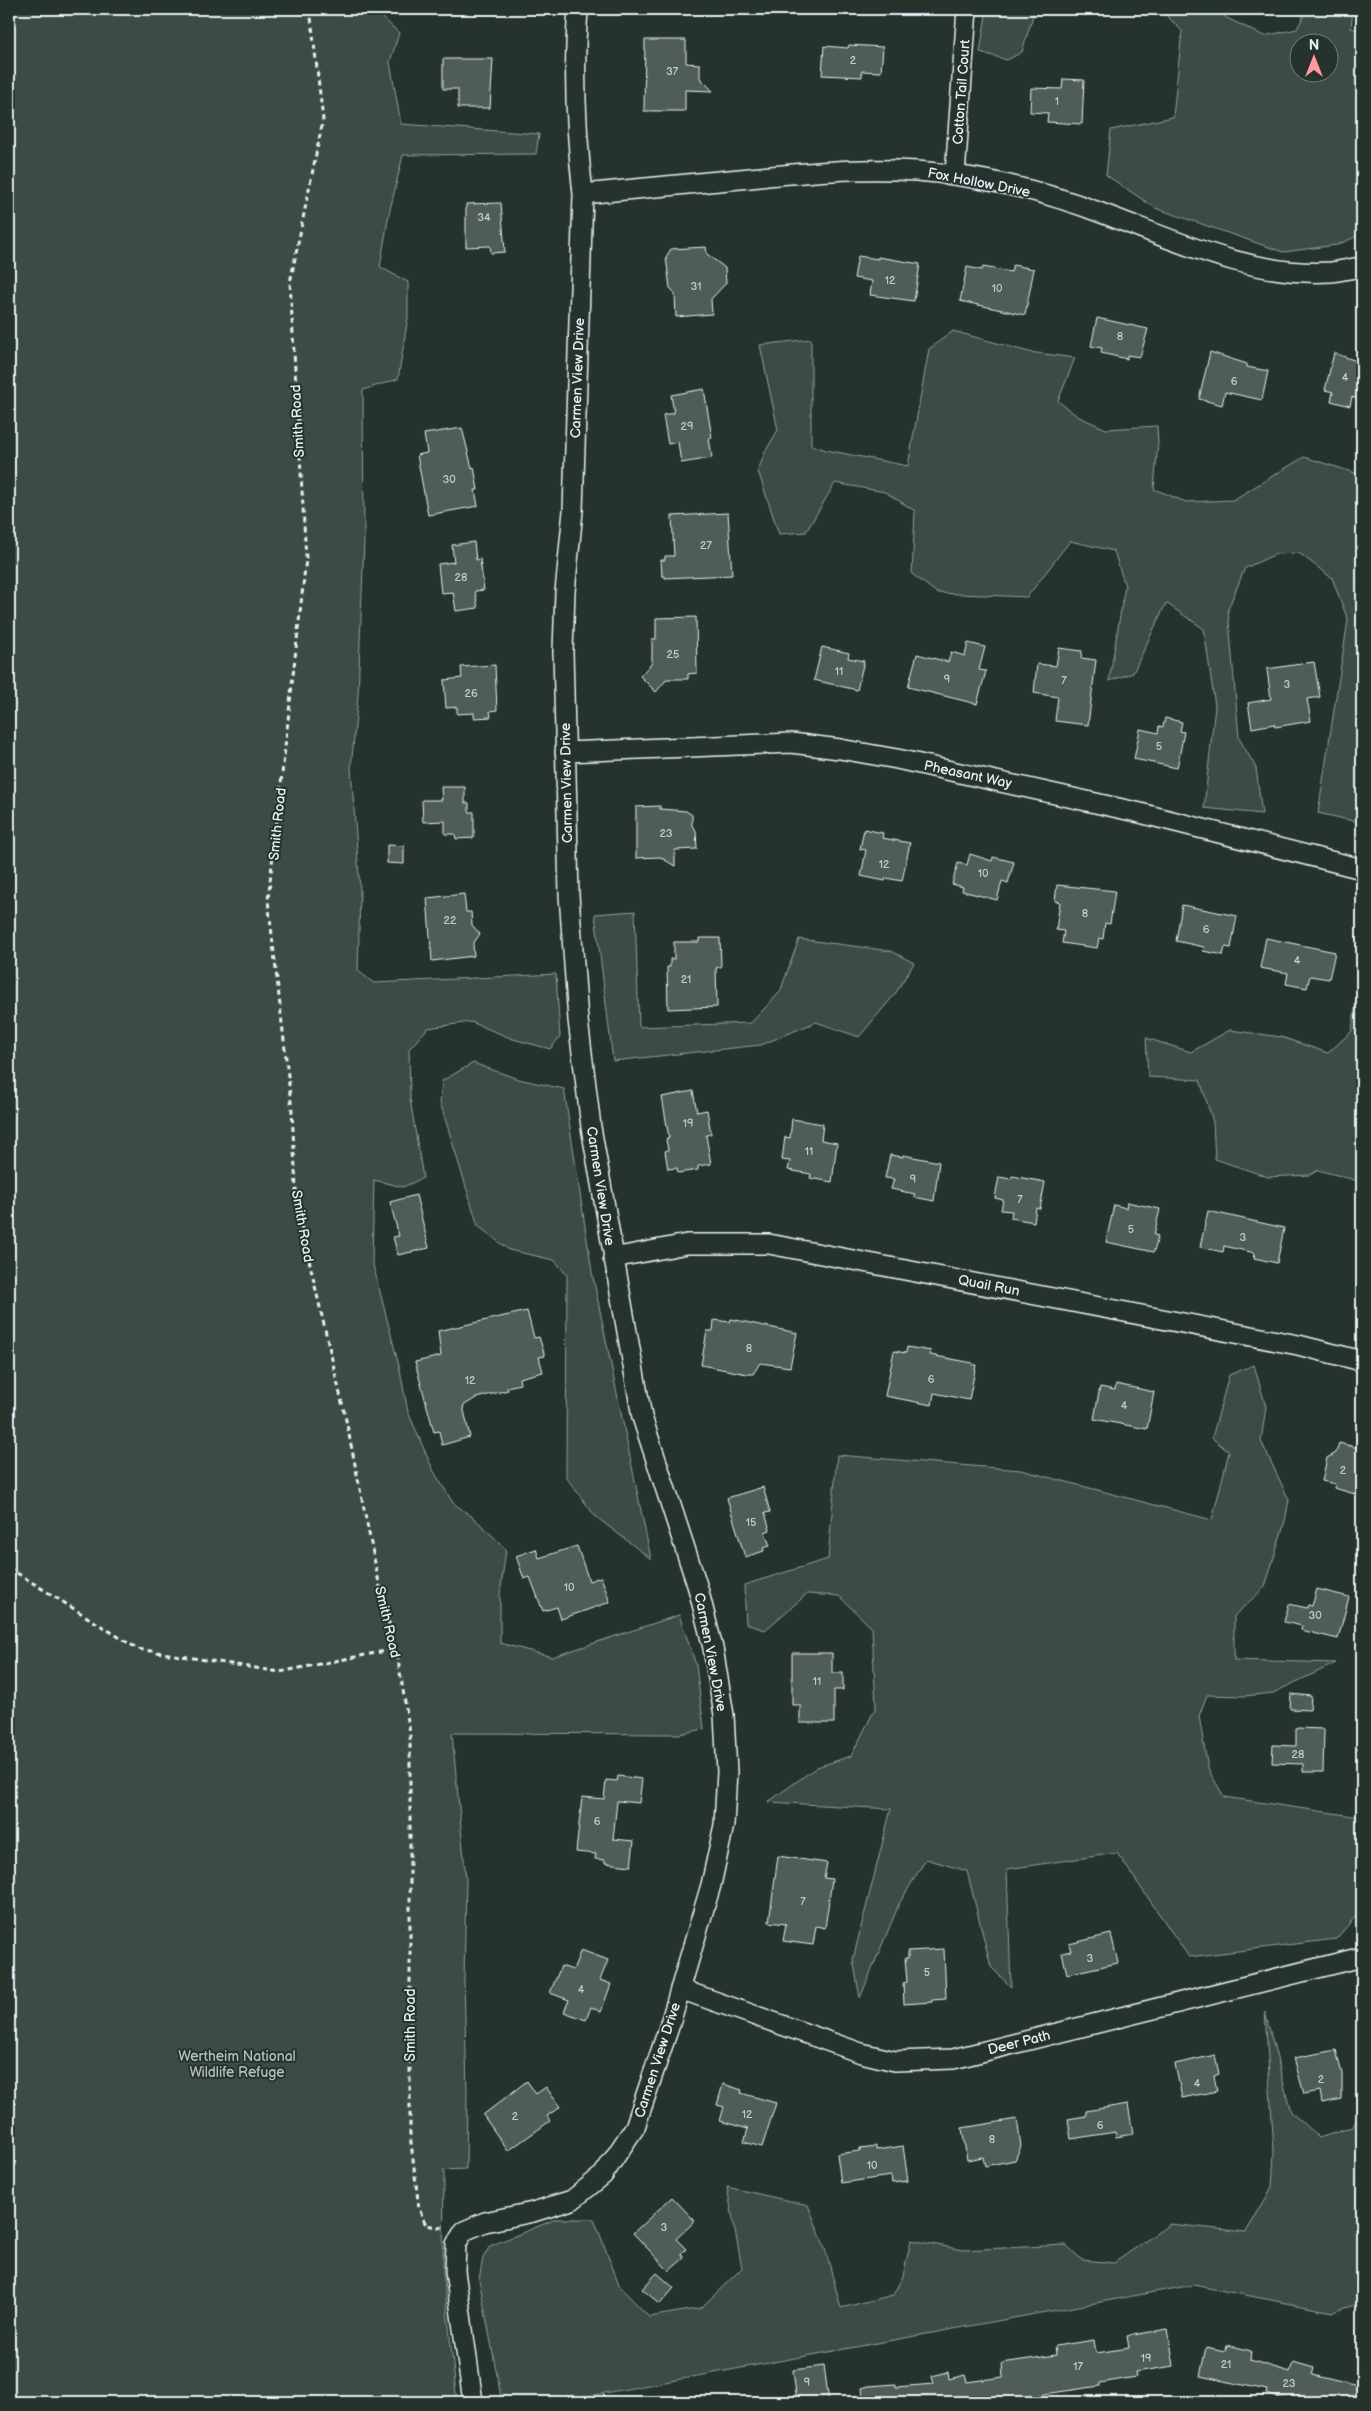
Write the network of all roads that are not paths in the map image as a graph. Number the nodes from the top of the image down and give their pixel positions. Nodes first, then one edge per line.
1 (578, 9) edge
2 (967, 9) edge
3 (956, 175) junction
4 (583, 194) junction
5 (1362, 267) edge
6 (565, 752) junction
7 (1362, 869) edge
8 (613, 1258) junction
9 (1362, 1361) edge
10 (1362, 1957) edge
11 (680, 1989) junction
12 (473, 2402) edge

1 - 4 street, Carmen View Drive
2 - 3 street, Cotton Tail Court
3 - 4 street, Fox Hollow Drive
3 - 5 street, Fox Hollow Drive
4 - 6 street, Carmen View Drive
6 - 7 street, Pheasant Way
6 - 8 street, Carmen View Drive
8 - 9 street, Quail Run
8 - 11 street, Carmen View Drive
10 - 11 street, Deer Path
11 - 12 street, Carmen View Drive

